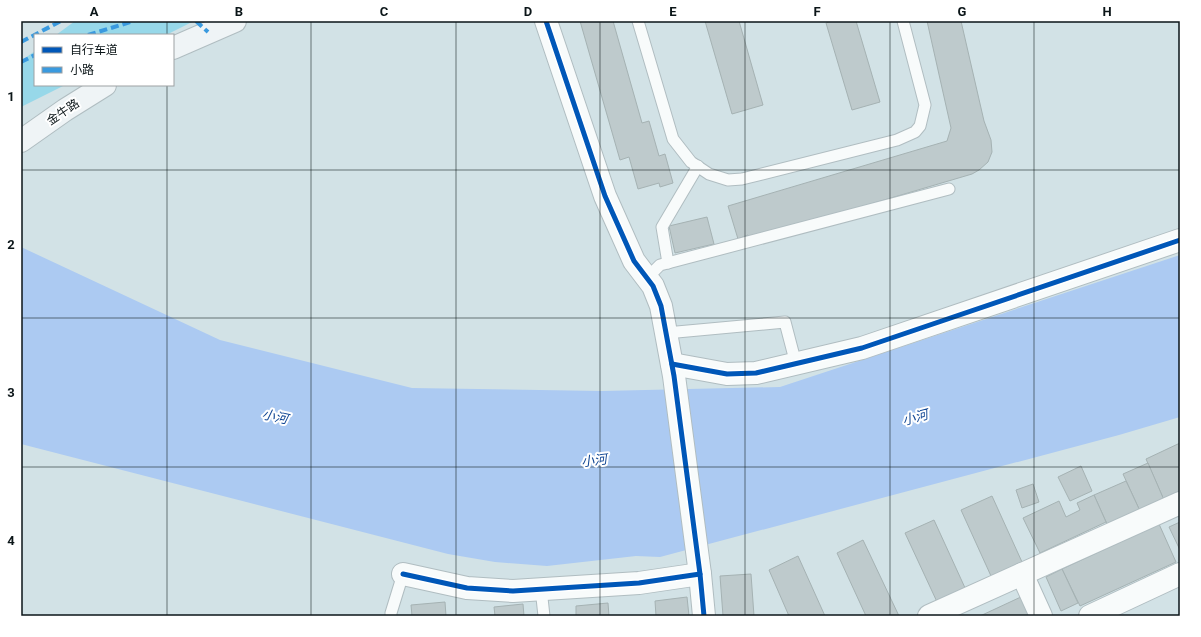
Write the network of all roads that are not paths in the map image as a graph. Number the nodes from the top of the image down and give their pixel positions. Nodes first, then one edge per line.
1 (235, 21) edge
2 (546, 21) edge
3 (638, 21) edge
4 (903, 21) edge
5 (174, 48) edge
6 (103, 86) edge
7 (21, 141) edge
8 (698, 166) junction
9 (949, 190) dead end
10 (1180, 240) edge
11 (668, 263) junction
12 (647, 278) junction
13 (666, 333) junction
14 (796, 364) junction
15 (673, 370) junction
16 (1180, 503) edge
17 (403, 574) joint
18 (700, 574) junction
19 (1022, 574) junction
20 (1180, 574) edge
21 (541, 589) junction
22 (391, 616) edge
23 (544, 616) edge
24 (704, 616) edge
25 (929, 616) edge
26 (1041, 616) edge
27 (1090, 616) edge

1 - 5 main road
2 - 12 street
3 - 8 lane
4 - 8 lane
6 - 7 main road, 金牛路
8 - 11 lane
9 - 11 lane
10 - 14 street
11 - 12 lane
12 - 13 street
13 - 14 lane
13 - 15 street
14 - 15 street
15 - 18 street
16 - 19 street
17 - 21 street
17 - 22 lane
18 - 21 street
18 - 24 street
19 - 25 street
19 - 26 street
20 - 27 street
21 - 23 lane

